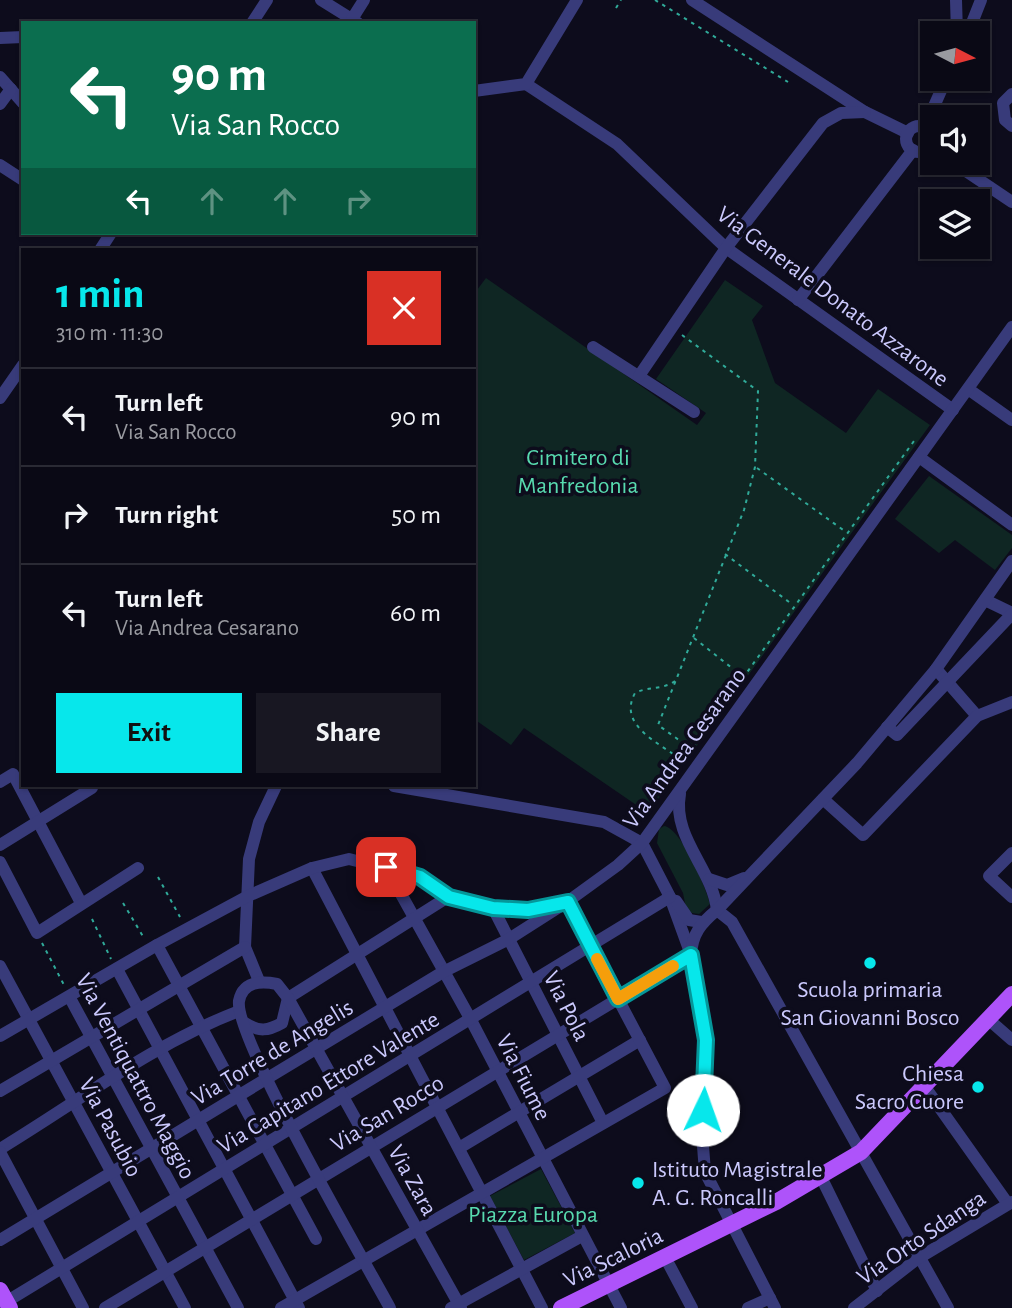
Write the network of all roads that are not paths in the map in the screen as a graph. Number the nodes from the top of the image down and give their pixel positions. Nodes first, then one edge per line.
1 (267, 0) edge
2 (321, 0) edge
3 (364, 0) edge
4 (576, 0) edge
5 (692, 0) edge
6 (957, 0) edge
7 (981, 0) edge
8 (253, 21) edge
9 (355, 21) edge
10 (957, 21) edge
11 (973, 21) edge
12 (21, 37) edge
13 (0, 38) edge
14 (0, 77) edge
15 (526, 83) junction
16 (11, 89) junction
17 (476, 91) edge
18 (1012, 94) edge
19 (21, 101) edge
20 (0, 104) edge
21 (865, 112) junction
22 (920, 126) edge
23 (1012, 126) edge
24 (908, 133) junction
25 (913, 150) junction
26 (920, 151) edge
27 (0, 164) edge
28 (972, 175) edge
29 (21, 179) edge
30 (1012, 202) edge
31 (726, 248) junction
32 (798, 300) junction
33 (1012, 327) edge
34 (593, 347) dead end
35 (21, 368) edge
36 (639, 376) junction
37 (968, 389) junction
38 (0, 398) edge
39 (953, 410) junction
40 (695, 412) dead end
41 (1012, 420) edge
42 (919, 457) junction
43 (1012, 525) edge
44 (1012, 561) edge
45 (985, 600) junction
46 (1012, 613) edge
47 (936, 668) junction
48 (948, 683) junction
49 (1012, 702) edge
50 (977, 716) junction
51 (887, 727) junction
52 (0, 782) edge
53 (276, 787) edge
54 (400, 787) edge
55 (92, 788) dead end
56 (681, 788) junction
57 (822, 799) junction
58 (660, 818) junction
59 (40, 821) junction
60 (679, 826) junction
61 (642, 843) junction
62 (0, 845) edge
63 (1012, 853) edge
64 (0, 862) edge
65 (386, 867) junction
66 (312, 868) junction
67 (138, 869) dead end
68 (748, 877) junction
69 (709, 879) junction
70 (248, 896) junction
71 (449, 897) junction
72 (670, 897) junction
73 (1012, 897) edge
74 (568, 902) junction
75 (81, 903) junction
76 (493, 908) junction
77 (717, 910) junction
78 (415, 919) junction
79 (701, 922) junction
80 (509, 939) junction
81 (157, 945) junction
82 (591, 946) junction
83 (245, 947) junction
84 (357, 954) junction
85 (691, 955) junction
86 (0, 966) edge
87 (117, 969) junction
88 (443, 972) junction
89 (259, 981) junction
90 (531, 981) junction
91 (179, 985) junction
92 (1012, 994) edge
93 (70, 998) junction
94 (288, 998) junction
95 (618, 999) junction
96 (138, 1009) junction
97 (386, 1009) junction
98 (242, 1017) junction
99 (988, 1019) junction
100 (29, 1020) junction
101 (471, 1020) junction
102 (201, 1026) junction
103 (558, 1035) junction
104 (0, 1036) edge
105 (91, 1037) junction
106 (640, 1040) junction
107 (1012, 1040) edge
108 (159, 1049) junction
109 (317, 1050) junction
110 (410, 1056) junction
111 (51, 1060) junction
112 (496, 1072) junction
113 (579, 1077) junction
114 (113, 1078) junction
115 (267, 1080) junction
116 (925, 1087) junction
117 (0, 1091) edge
118 (239, 1096) junction
119 (344, 1097) junction
120 (74, 1104) junction
121 (438, 1107) junction
122 (518, 1113) junction
123 (198, 1120) junction
124 (603, 1123) junction
125 (292, 1126) junction
126 (264, 1144) junction
127 (371, 1147) junction
128 (459, 1148) junction
129 (151, 1149) junction
130 (0, 1150) edge
131 (861, 1152) junction
132 (541, 1157) junction
133 (225, 1170) junction
134 (111, 1171) junction
135 (821, 1177) junction
136 (320, 1178) junction
137 (482, 1191) junction
138 (292, 1195) junction
139 (178, 1198) junction
140 (1010, 1203) edge
141 (35, 1217) junction
142 (138, 1220) junction
143 (251, 1220) junction
144 (732, 1225) junction
145 (416, 1229) junction
146 (583, 1237) junction
147 (316, 1239) dead end
148 (0, 1240) edge
149 (205, 1248) junction
150 (665, 1256) junction
151 (917, 1259) junction
152 (364, 1260) junction
153 (61, 1267) junction
154 (522, 1269) junction
155 (165, 1272) junction
156 (608, 1285) junction
157 (877, 1291) junction
158 (4, 1301) edge
159 (773, 1303) edge
160 (297, 1304) edge
161 (457, 1307) edge
162 (83, 1308) edge
163 (105, 1308) edge
164 (185, 1308) edge
165 (238, 1308) edge
166 (281, 1308) edge
167 (390, 1308) edge
168 (542, 1308) edge
169 (561, 1308) edge
170 (621, 1308) edge
171 (692, 1308) edge
172 (748, 1308) edge
173 (854, 1308) edge
174 (948, 1308) edge

1 - 8 street
2 - 9 street
3 - 9 street
4 - 15 street
5 - 21 street
6 - 10 street
7 - 11 street
12 - 13 street
14 - 16 street
15 - 17 street
15 - 31 street, Via Generale Donato Azzarone
16 - 19 street
16 - 20 street
18 - 23 street
21 - 24 street
21 - 31 street
22 - 24 street
24 - 25 street
25 - 26 street
25 - 32 street
27 - 29 street
28 - 30 street
31 - 32 street, Via Generale Donato Azzarone
31 - 36 street
32 - 39 street, Via Generale Donato Azzarone
33 - 37 street, Via Andrea Cesarano
34 - 36 street
35 - 38 street
36 - 40 street
37 - 39 street, Via Andrea Cesarano
37 - 41 street
39 - 42 street, Via Andrea Cesarano
42 - 43 street
42 - 56 street, Via Andrea Cesarano
44 - 45 street
45 - 46 street
45 - 47 street
46 - 48 street
47 - 48 street
47 - 51 street
48 - 50 street
48 - 51 street
49 - 50 street
50 - 57 street
51 - 57 street
52 - 59 street
53 - 70 street
54 - 61 street
55 - 59 street
56 - 58 street, Via Andrea Cesarano
56 - 60 street
57 - 68 street
58 - 60 street
58 - 61 street, Via Andrea Cesarano
59 - 62 street
59 - 75 street
60 - 69 street
61 - 72 street
61 - 74 street, Via Andrea Cesarano
63 - 73 street
64 - 75 street
65 - 66 street, Via Andrea Cesarano
65 - 71 street, Via Andrea Cesarano
65 - 78 street, Via Fiume
66 - 70 street, Via Andrea Cesarano
66 - 84 street
67 - 75 street
68 - 69 street
68 - 77 street
69 - 77 street
70 - 81 street, Via Andrea Cesarano
70 - 83 street
71 - 76 street, Via Andrea Cesarano
71 - 78 street
72 - 79 street
72 - 82 street, Via Capitano Ettore Valente
72 - 85 street
74 - 76 street, Via Andrea Cesarano
74 - 80 street, Via Torre de Angelis
74 - 82 street
76 - 80 street, Via Pola
77 - 79 street
77 - 131 street
78 - 84 street
78 - 88 street, Via Fiume
79 - 85 street
80 - 88 street, Via Torre de Angelis
80 - 90 street, Via Pola
81 - 87 street, Via Andrea Cesarano
81 - 91 street
82 - 90 street, Via Capitano Ettore Valente
82 - 95 street
83 - 89 street
83 - 91 street
84 - 94 street
84 - 97 street
85 - 95 street, Via San Rocco
85 - 144 street
86 - 100 street, Via Pasubio
87 - 93 street, Via Andrea Cesarano
87 - 96 street
88 - 97 street, Via Torre de Angelis
88 - 101 street, Via Fiume
89 - 94 street
89 - 98 street
90 - 101 street, Via Capitano Ettore Valente
90 - 103 street, Via Pola
91 - 96 street
91 - 102 street
92 - 99 main road, Via Scaloria
93 - 100 street, Via Andrea Cesarano
93 - 105 street, Via Ventiquattro Maggio
94 - 98 street
94 - 109 street, Via Zara
95 - 103 street, Via San Rocco
95 - 106 street
96 - 105 street
96 - 108 street
97 - 109 street, Via Torre de Angelis
97 - 110 street
98 - 102 street
98 - 115 street
99 - 107 street
99 - 116 main road, Via Scaloria
100 - 104 street, Via Andrea Cesarano
100 - 111 street, Via Pasubio
101 - 110 street, Via Capitano Ettore Valente
101 - 112 street, Via Fiume
102 - 108 street
102 - 118 street
103 - 112 street, Via San Rocco
103 - 113 street, Via Pola
105 - 111 street
105 - 114 street, Via Ventiquattro Maggio
106 - 113 street
106 - 124 street
108 - 114 street
108 - 123 street
109 - 115 street, Via Torre de Angelis
109 - 119 street, Via Zara
110 - 119 street, Via Capitano Ettore Valente
110 - 121 street
111 - 117 street
111 - 120 street, Via Pasubio
112 - 121 street, Via San Rocco
112 - 122 street, Via Fiume
113 - 122 street
113 - 124 street, Via Pola
114 - 120 street
114 - 129 street, Via Ventiquattro Maggio
115 - 118 street, Via Torre de Angelis
115 - 125 street
116 - 131 main road, Via Scaloria
116 - 140 street
118 - 123 street, Via Torre de Angelis
118 - 126 street
119 - 125 street, Via Capitano Ettore Valente
119 - 127 street, Via Zara
120 - 130 street
120 - 134 street, Via Pasubio
121 - 127 street, Via San Rocco
121 - 128 street
122 - 128 street
122 - 132 street, Via Fiume
123 - 129 street, Via Torre de Angelis
123 - 133 street
124 - 132 street
125 - 126 street, Via Capitano Ettore Valente
125 - 136 street
126 - 133 street, Via Capitano Ettore Valente
126 - 138 street
127 - 136 street, Via San Rocco
127 - 145 street, Via Zara
128 - 137 street
129 - 134 street, Via Torre de Angelis
129 - 139 street, Via Ventiquattro Maggio
130 - 141 street
131 - 135 main road, Via Scaloria
131 - 151 street
132 - 137 street
132 - 146 street, Via Fiume
133 - 139 street, Via Capitano Ettore Valente
133 - 143 street
134 - 141 street, Via Torre de Angelis
134 - 142 street, Via Pasubio
135 - 144 main road, Via Scaloria
135 - 157 street
136 - 138 street, Via San Rocco
136 - 152 street
137 - 145 street
137 - 154 street
138 - 143 street, Via San Rocco
138 - 147 street
139 - 142 street, Via Capitano Ettore Valente
139 - 149 street, Via Ventiquattro Maggio
140 - 151 street, Via Orto Sdanga
141 - 148 street, Via Torre de Angelis
141 - 153 street
142 - 153 street, Via Capitano Ettore Valente
142 - 155 street, Via Pasubio
143 - 149 street, Via San Rocco
143 - 160 street
144 - 150 main road, Via Scaloria
144 - 159 street
145 - 152 street
145 - 161 street, Via Zara
146 - 154 street
146 - 156 street, Via Fiume
149 - 155 street, Via San Rocco
149 - 165 street, Via Ventiquattro Maggio
150 - 156 main road, Via Scaloria
150 - 171 street
151 - 157 street, Via Orto Sdanga
151 - 174 street
152 - 160 street
152 - 167 street
153 - 158 street, Via Capitano Ettore Valente
153 - 162 street
154 - 161 street
154 - 168 street
155 - 163 street, Via San Rocco
155 - 164 street, Via Pasubio
156 - 169 main road, Via Scaloria
156 - 170 street, Via Fiume
157 - 173 street, Via Orto Sdanga
159 - 172 street
160 - 166 street

